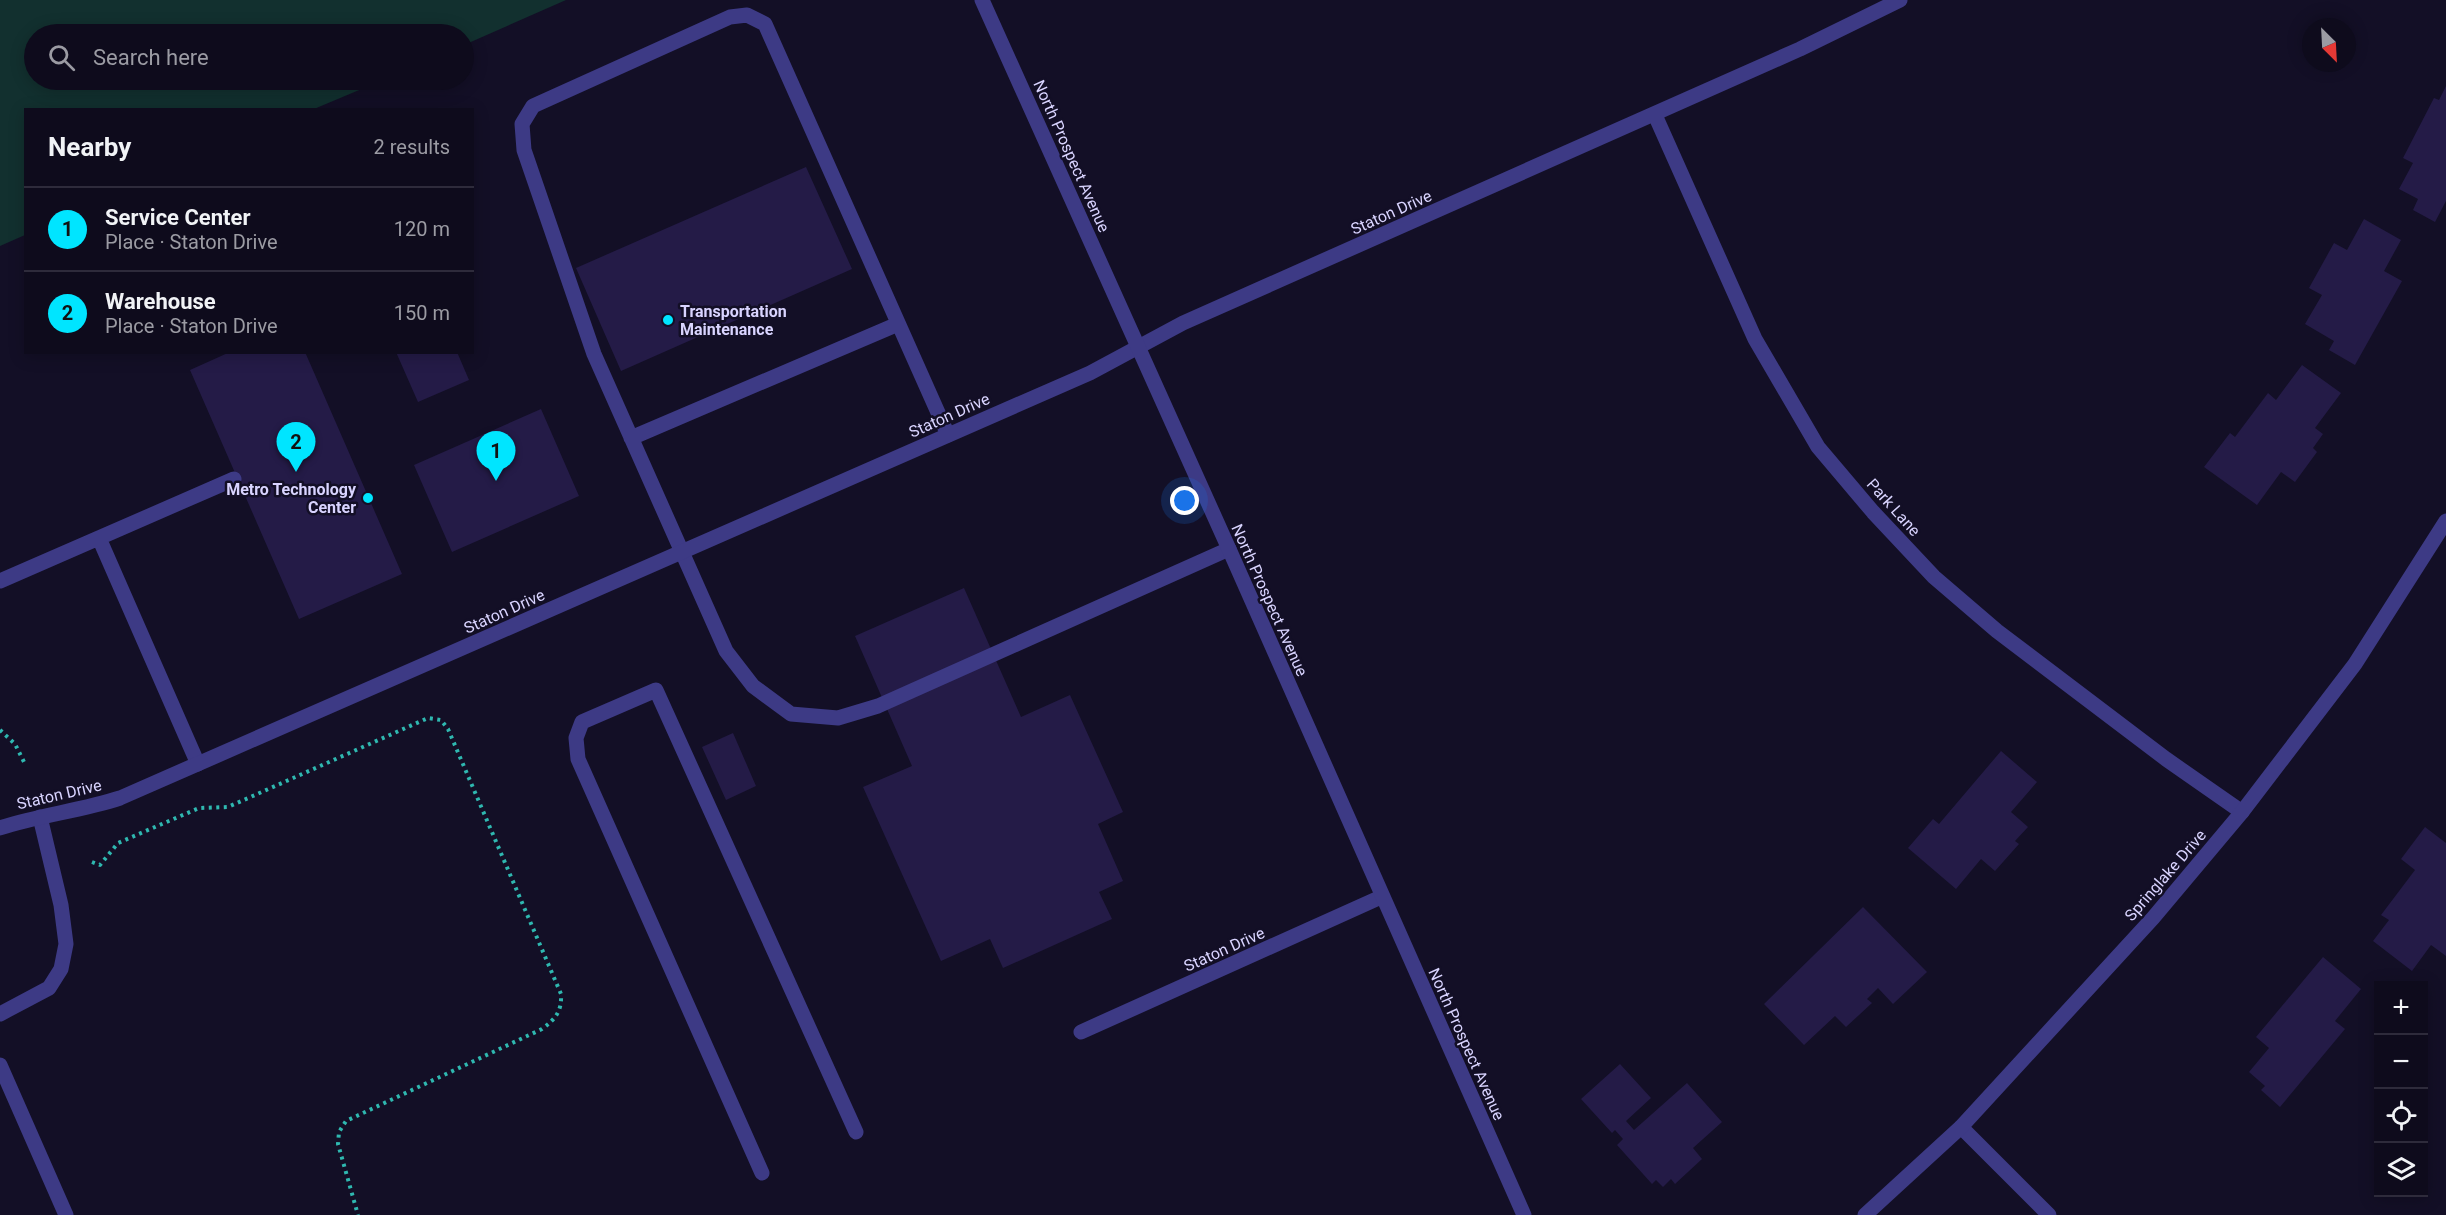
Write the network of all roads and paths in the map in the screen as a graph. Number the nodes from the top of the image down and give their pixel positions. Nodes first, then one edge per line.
1 (982, 0) edge
2 (1900, 0) edge
3 (1655, 115) junction
4 (898, 324) junction
5 (1137, 348) junction
6 (948, 435) junction
7 (631, 438) junction
8 (234, 479) dead end
9 (2446, 521) edge
10 (99, 538) junction
11 (1229, 549) junction
12 (682, 552) junction
13 (0, 581) edge
14 (0, 730) edge
15 (24, 762) dead end
16 (198, 764) junction
17 (2242, 812) junction
18 (40, 817) junction
19 (0, 828) edge
20 (92, 862) dead end
21 (1382, 897) junction
22 (0, 1014) edge
23 (1081, 1032) dead end
24 (0, 1065) edge
25 (1961, 1127) junction
26 (856, 1132) dead end
27 (762, 1173) dead end
28 (66, 1215) edge
29 (358, 1215) edge
30 (1524, 1215) edge
31 (1865, 1215) edge
32 (2049, 1215) edge

1 - 5 street, North Prospect Avenue
2 - 3 street, Staton Drive
3 - 5 street, Staton Drive
3 - 17 street, Park Lane
4 - 6 street
4 - 7 street
4 - 7 street
5 - 6 street, Staton Drive
5 - 11 street, North Prospect Avenue
6 - 12 street, Staton Drive
7 - 12 street
8 - 10 street
9 - 17 street, Springlake Drive
10 - 13 street
10 - 16 street
11 - 12 street
11 - 21 street, North Prospect Avenue
12 - 16 street, Staton Drive
14 - 15 path
16 - 18 street, Staton Drive
17 - 25 street, Springlake Drive
18 - 19 street, Staton Drive
18 - 22 street
20 - 29 path
21 - 23 street, Staton Drive
21 - 30 street, North Prospect Avenue
24 - 28 street
25 - 31 street, Springlake Drive
25 - 32 street
26 - 27 street

